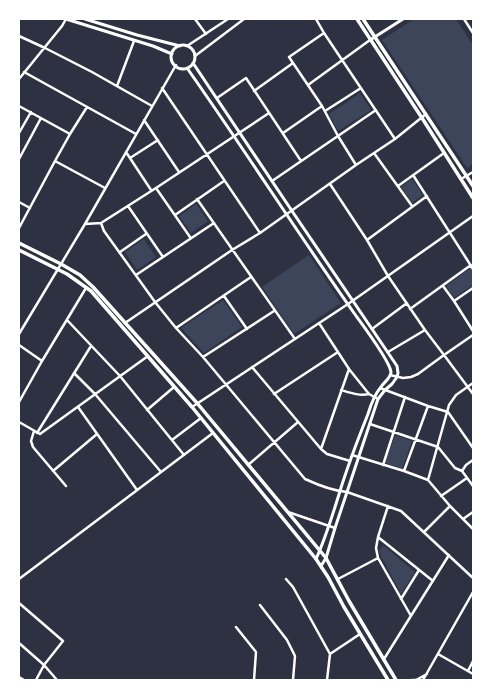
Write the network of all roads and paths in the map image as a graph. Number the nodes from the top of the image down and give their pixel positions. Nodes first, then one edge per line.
1 (66, 19) edge
2 (87, 19) edge
3 (195, 19) edge
4 (228, 19) edge
5 (244, 19) edge
6 (316, 19) edge
7 (357, 19) edge
8 (363, 19) edge
9 (402, 19) edge
10 (465, 19) edge
11 (396, 21) edge
12 (84, 25) junction
13 (324, 33) junction
14 (473, 33) edge
15 (206, 34) junction
16 (19, 36) edge
17 (375, 37) junction
18 (370, 40) junction
19 (134, 41) junction
20 (180, 46) junction
21 (187, 46) junction
22 (45, 48) junction
23 (172, 54) junction
24 (195, 56) junction
25 (342, 60) junction
26 (193, 63) junction
27 (293, 63) junction
28 (176, 65) junction
29 (187, 68) junction
30 (24, 72) junction
31 (19, 78) edge
32 (308, 85) junction
33 (117, 86) junction
34 (162, 88) junction
35 (361, 88) junction
36 (254, 91) junction
37 (217, 98) junction
38 (19, 106) edge
39 (152, 106) junction
40 (322, 106) junction
41 (87, 107) junction
42 (376, 110) junction
43 (30, 112) junction
44 (325, 112) junction
45 (269, 113) junction
46 (426, 114) junction
47 (41, 118) junction
48 (422, 118) junction
49 (144, 120) junction
50 (240, 133) junction
51 (19, 134) edge
52 (70, 134) junction
53 (136, 134) junction
54 (283, 134) junction
55 (234, 136) junction
56 (338, 136) junction
57 (395, 139) junction
58 (158, 140) junction
59 (126, 152) junction
60 (374, 153) junction
61 (444, 153) junction
62 (205, 154) junction
63 (130, 158) junction
64 (19, 159) edge
65 (55, 161) junction
66 (301, 161) junction
67 (356, 165) junction
68 (179, 172) junction
69 (473, 172) edge
70 (413, 175) junction
71 (466, 176) junction
72 (461, 179) junction
73 (224, 181) junction
74 (272, 181) junction
75 (330, 184) junction
76 (398, 186) junction
77 (473, 186) edge
78 (105, 188) junction
79 (156, 188) junction
80 (151, 190) junction
81 (427, 196) junction
82 (473, 198) edge
83 (198, 199) junction
84 (19, 202) edge
85 (128, 206) junction
86 (412, 206) junction
87 (30, 208) junction
88 (292, 211) junction
89 (174, 214) junction
90 (287, 214) junction
91 (473, 216) edge
92 (214, 222) junction
93 (101, 223) junction
94 (85, 224) junction
95 (19, 228) edge
96 (260, 233) junction
97 (450, 233) junction
98 (146, 234) junction
99 (190, 237) junction
100 (367, 240) junction
101 (19, 243) edge
102 (19, 250) edge
103 (232, 250) junction
104 (120, 252) junction
105 (163, 258) junction
106 (61, 264) junction
107 (471, 265) junction
108 (473, 269) edge
109 (57, 270) junction
110 (136, 275) junction
111 (388, 276) junction
112 (251, 277) junction
113 (442, 286) junction
114 (86, 288) junction
115 (473, 288) edge
116 (224, 296) junction
117 (352, 300) junction
118 (454, 301) junction
119 (155, 302) junction
120 (407, 303) junction
121 (348, 304) junction
122 (410, 309) junction
123 (274, 311) junction
124 (67, 320) junction
125 (125, 323) junction
126 (319, 323) junction
127 (176, 328) junction
128 (247, 329) junction
129 (372, 329) junction
130 (424, 330) junction
131 (473, 331) edge
132 (19, 334) edge
133 (473, 335) edge
134 (295, 339) junction
135 (19, 345) edge
136 (91, 346) junction
137 (338, 352) junction
138 (388, 352) junction
139 (444, 354) junction
140 (148, 356) junction
141 (203, 357) junction
142 (42, 360) junction
143 (252, 367) junction
144 (349, 369) junction
145 (74, 373) junction
146 (390, 375) junction
147 (120, 376) junction
148 (396, 377) junction
149 (226, 384) junction
150 (473, 384) edge
151 (174, 387) junction
152 (380, 387) junction
153 (468, 387) junction
154 (341, 390) junction
155 (385, 390) junction
156 (96, 394) junction
157 (274, 394) junction
158 (369, 394) junction
159 (473, 394) edge
160 (374, 397) junction
161 (405, 397) junction
162 (378, 399) junction
163 (19, 402) edge
164 (197, 403) junction
165 (428, 406) junction
166 (78, 407) junction
167 (192, 407) junction
168 (147, 410) junction
169 (448, 412) junction
170 (201, 418) junction
171 (19, 422) edge
172 (298, 422) junction
173 (370, 424) junction
174 (36, 432) junction
175 (393, 432) junction
176 (213, 433) junction
177 (97, 434) junction
178 (416, 439) junction
179 (172, 440) junction
180 (275, 443) junction
181 (438, 447) junction
182 (473, 448) edge
183 (321, 449) junction
184 (184, 455) junction
185 (352, 455) junction
186 (359, 457) junction
187 (473, 460) edge
188 (350, 461) junction
189 (248, 465) junction
190 (383, 465) junction
191 (53, 471) junction
192 (404, 471) junction
193 (462, 471) junction
194 (161, 472) junction
195 (467, 478) junction
196 (428, 480) junction
197 (66, 486) dead end
198 (473, 486) edge
199 (137, 490) junction
200 (340, 492) junction
201 (347, 492) junction
202 (441, 496) junction
203 (388, 506) junction
204 (450, 506) junction
205 (286, 511) junction
206 (473, 512) edge
207 (463, 519) junction
208 (329, 526) junction
209 (335, 528) junction
210 (473, 529) edge
211 (424, 532) junction
212 (378, 537) junction
213 (320, 552) junction
214 (449, 555) junction
215 (326, 558) junction
216 (378, 558) junction
217 (316, 560) junction
218 (321, 566) junction
219 (419, 570) junction
220 (473, 578) edge
221 (19, 579) edge
222 (286, 579) dead end
223 (338, 579) junction
224 (433, 581) junction
225 (473, 592) edge
226 (401, 599) junction
227 (19, 603) edge
228 (260, 605) dead end
229 (411, 616) junction
230 (236, 627) dead end
231 (360, 634) junction
232 (19, 643) edge
233 (330, 654) junction
234 (438, 654) junction
235 (384, 660) junction
236 (473, 661) edge
237 (44, 664) junction
238 (468, 670) junction
239 (427, 673) junction
240 (473, 674) edge
241 (19, 677) edge
242 (24, 680) edge
243 (36, 680) edge
244 (57, 680) edge
245 (254, 680) edge
246 (294, 680) edge
247 (327, 680) edge
248 (388, 680) edge
249 (396, 680) edge
250 (412, 680) edge
251 (423, 680) edge

1 - 12 street
1 - 22 street
2 - 12 street
2 - 20 street
3 - 15 street
4 - 15 street
5 - 24 street
6 - 13 street
7 - 18 main road
8 - 17 main road
9 - 11 street
10 - 14 street
11 - 17 street
12 - 19 street
13 - 25 street
13 - 27 street
15 - 21 street
16 - 22 street
17 - 18 street
17 - 46 main road
18 - 25 street
18 - 48 main road
19 - 23 street
19 - 33 street
20 - 21 street
20 - 23 street
21 - 24 street
22 - 30 street
22 - 33 street
23 - 28 street
24 - 26 street
25 - 32 street
25 - 35 street
26 - 29 street
26 - 37 street
27 - 32 street
27 - 36 street
28 - 29 street
28 - 34 street
29 - 55 street
30 - 31 street
30 - 41 street
32 - 40 street
33 - 39 street
34 - 39 street
34 - 62 street
35 - 42 street
35 - 44 street
36 - 37 street
36 - 45 street
37 - 50 street
38 - 43 street
39 - 49 street
40 - 44 street
40 - 54 street
41 - 52 street
41 - 53 street
42 - 56 street
42 - 57 street
43 - 47 street
43 - 51 street
44 - 56 street
45 - 50 street
45 - 54 street
46 - 48 street
46 - 71 main road
47 - 52 street
47 - 64 street
48 - 57 street
48 - 61 main road
49 - 53 street
49 - 58 street
50 - 55 street
50 - 74 street
52 - 65 street
53 - 59 street
54 - 66 street
55 - 62 street
55 - 90 street
56 - 66 street
56 - 67 street
57 - 60 street
58 - 63 street
58 - 68 street
59 - 63 street
59 - 78 street
60 - 67 street
60 - 76 street
61 - 70 street
61 - 72 main road
62 - 68 street
62 - 73 street
63 - 80 street
65 - 78 street
65 - 87 street
66 - 74 street
67 - 75 street
68 - 79 street
69 - 71 street
70 - 76 street
70 - 81 street
71 - 72 street
71 - 77 main road
72 - 82 main road
73 - 83 street
73 - 96 street
74 - 88 street
75 - 88 street
75 - 100 street
76 - 86 street
78 - 94 street
79 - 80 street
79 - 89 street
80 - 85 street
81 - 86 street
81 - 97 street
83 - 89 street
83 - 92 street
84 - 87 street
85 - 93 street
85 - 98 street
86 - 100 street
87 - 95 street
88 - 90 street
88 - 117 street
89 - 99 street
90 - 96 street
90 - 121 street
91 - 97 street
92 - 99 street
92 - 103 street
93 - 94 street
93 - 104 street
94 - 106 street
96 - 103 street
97 - 107 street
97 - 111 street
98 - 104 street
98 - 105 street
99 - 105 street
100 - 111 street
101 - 106 main road
102 - 109 main road
103 - 112 street
103 - 119 street
104 - 110 street
105 - 110 street
106 - 109 street
106 - 125 main road
107 - 108 street
107 - 113 street
109 - 114 main road
109 - 132 street
110 - 119 street
111 - 117 street
111 - 120 street
112 - 116 street
112 - 123 street
113 - 118 street
113 - 122 street
114 - 124 street
114 - 140 main road
115 - 118 street
116 - 127 street
116 - 128 street
117 - 121 street
117 - 129 street
118 - 131 street
119 - 125 street
119 - 127 street
120 - 122 street
120 - 129 street
121 - 126 street
121 - 146 street
122 - 130 street
123 - 128 street
123 - 134 street
124 - 136 street
124 - 142 street
125 - 164 main road
126 - 134 street
126 - 137 street
127 - 141 street
128 - 141 street
129 - 138 street
130 - 138 street
130 - 139 street
133 - 139 street
134 - 143 street
135 - 142 street
136 - 145 street
136 - 147 street
137 - 144 street
137 - 157 street
138 - 148 street
139 - 148 street
139 - 153 street
140 - 147 street
140 - 151 main road
141 - 149 street
142 - 163 street
143 - 149 street
143 - 157 street
144 - 154 street
144 - 158 street
145 - 156 street
145 - 174 street
146 - 148 street
146 - 152 street
147 - 156 street
147 - 168 street
148 - 155 street
149 - 164 street
149 - 180 street
150 - 153 street
151 - 167 main road
151 - 168 street
152 - 155 street
152 - 160 street
153 - 159 street
153 - 169 street
154 - 158 street
154 - 183 street
155 - 161 street
155 - 162 street
156 - 166 street
156 - 194 street
157 - 172 street
158 - 160 street
160 - 162 street
160 - 185 street
161 - 165 street
161 - 175 street
162 - 173 street
164 - 167 street
164 - 189 main road
165 - 169 street
165 - 178 street
166 - 174 street
166 - 177 street
167 - 170 main road
168 - 179 street
169 - 181 street
169 - 182 street
170 - 176 main road
170 - 179 street
171 - 174 street
172 - 180 street
172 - 183 street
173 - 175 street
173 - 186 street
174 - 191 street
175 - 178 street
175 - 190 street
176 - 184 street
176 - 217 main road
177 - 191 street
177 - 199 street
178 - 181 street
178 - 192 street
179 - 184 street
180 - 189 street
180 - 200 street
181 - 193 street
181 - 196 street
183 - 188 street
184 - 194 street
185 - 186 street
185 - 188 street
186 - 190 street
186 - 201 street
187 - 193 street
188 - 200 street
189 - 205 main road
190 - 192 street
191 - 197 street
192 - 196 street
193 - 195 street
194 - 199 street
195 - 198 street
195 - 202 street
196 - 202 street
199 - 221 street
200 - 201 street
200 - 208 street
201 - 203 street
201 - 209 street
202 - 204 street
203 - 211 street
203 - 212 street
204 - 207 street
204 - 211 street
205 - 208 street
205 - 213 main road
206 - 207 street
207 - 210 street
208 - 209 street
208 - 213 street
209 - 215 street
211 - 214 street
212 - 216 street
212 - 219 street
213 - 215 main road
213 - 217 street
214 - 220 street
214 - 224 street
215 - 218 street
215 - 223 main road
216 - 223 street
216 - 226 street
217 - 218 main road
218 - 231 main road
219 - 224 street
219 - 226 street
222 - 233 street
223 - 235 main road
224 - 229 street
225 - 234 street
226 - 229 street
227 - 237 street
228 - 246 street
229 - 235 street
230 - 245 street
231 - 233 street
231 - 248 main road
232 - 237 street
233 - 247 street
234 - 238 street
234 - 239 street
235 - 249 main road
236 - 238 street
237 - 243 street
237 - 244 street
238 - 240 street
239 - 250 street
239 - 251 street
241 - 242 street

